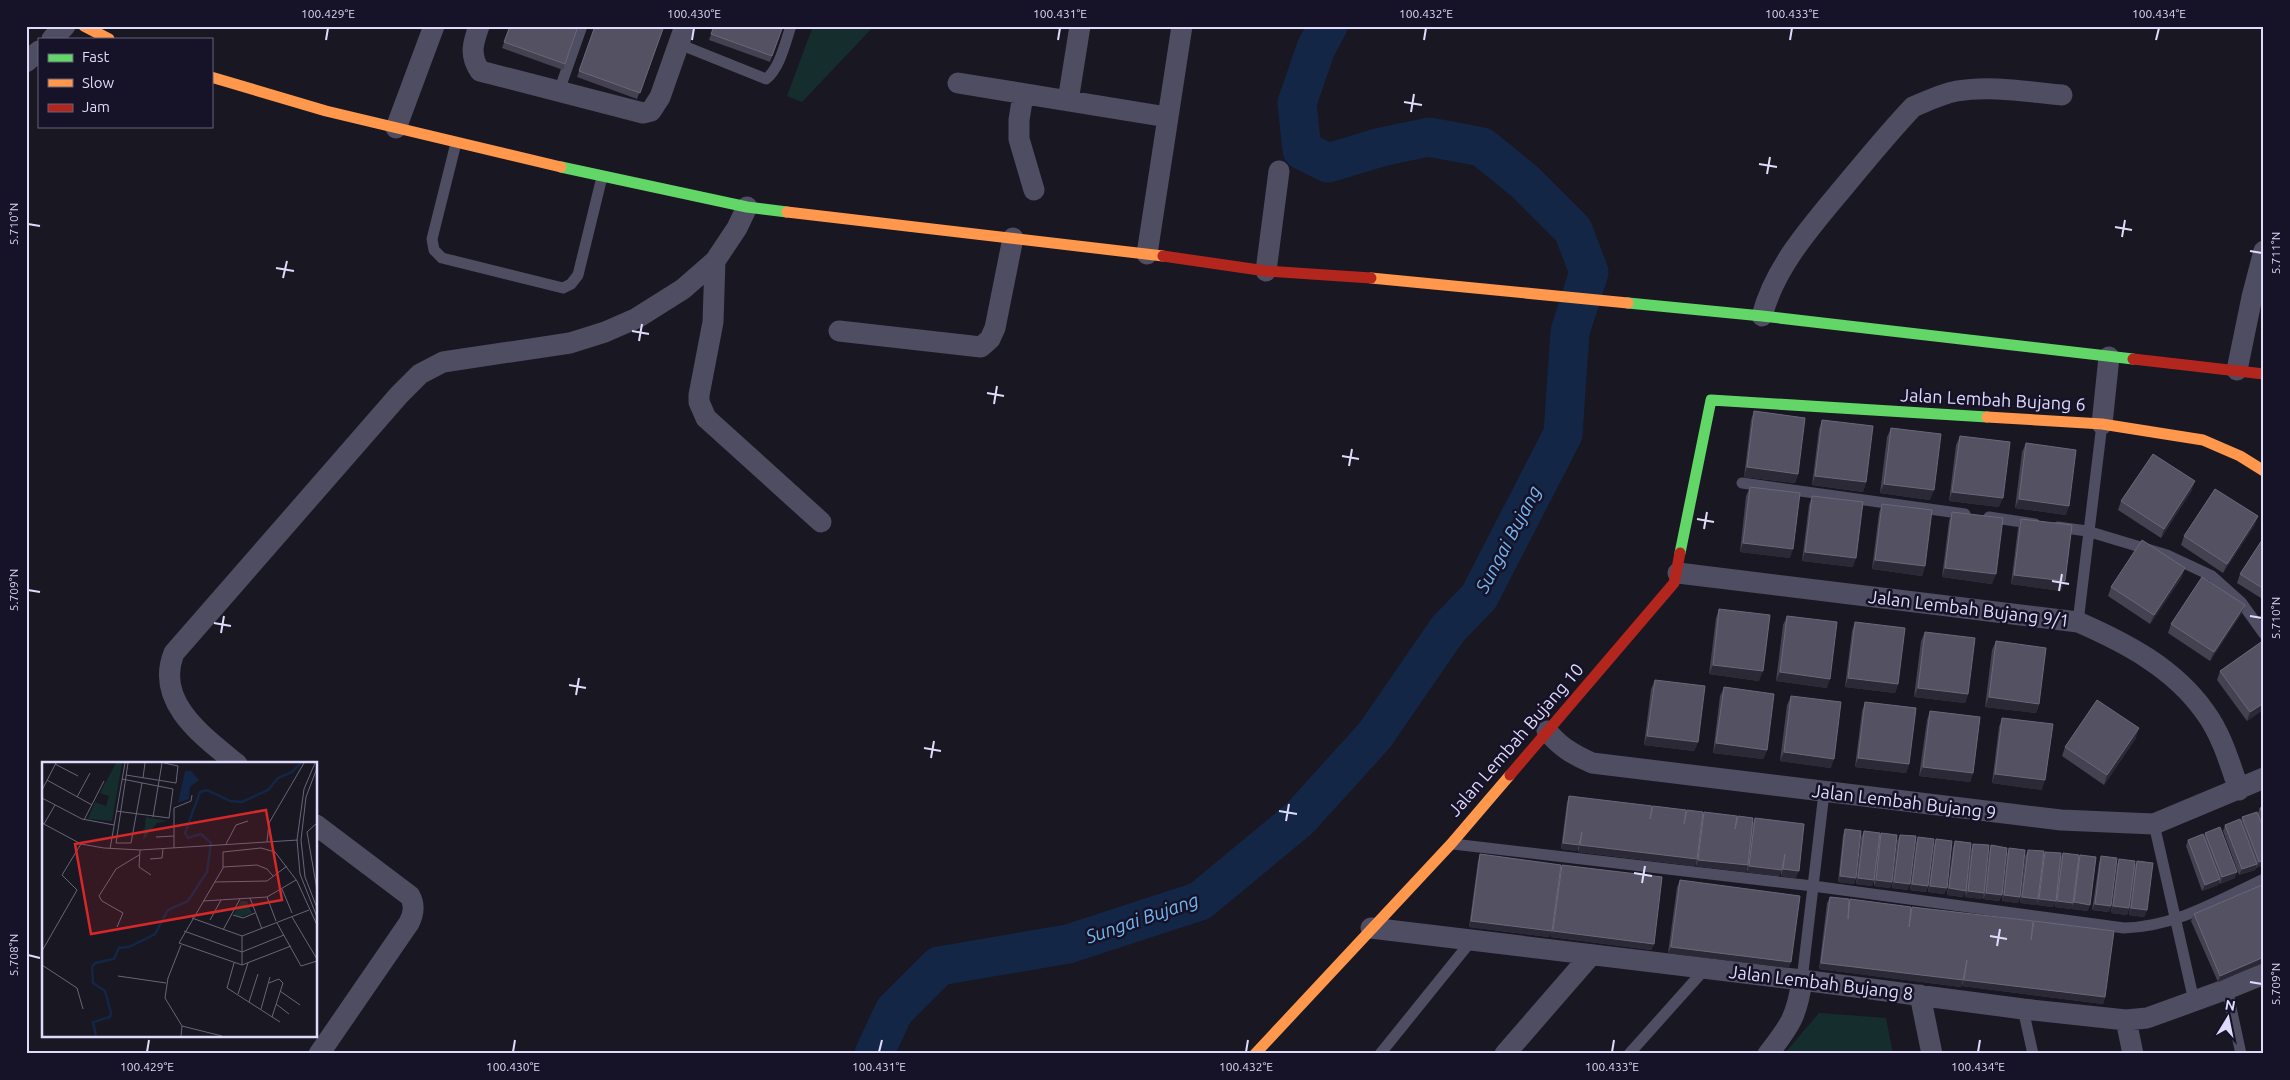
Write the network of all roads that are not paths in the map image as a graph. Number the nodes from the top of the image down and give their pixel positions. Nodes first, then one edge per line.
1 (65, 26) edge
2 (84, 26) edge
3 (434, 26) edge
4 (479, 26) edge
5 (582, 26) edge
6 (791, 26) edge
7 (1080, 26) edge
8 (1182, 26) edge
9 (682, 35) edge
10 (53, 38) edge
11 (107, 38) edge
12 (38, 52) edge
13 (26, 62) edge
14 (212, 76) edge
15 (958, 83) dead end
16 (559, 91) junction
17 (1023, 95) junction
18 (2062, 95) dead end
19 (1068, 101) junction
20 (1167, 118) junction
21 (396, 128) junction
22 (456, 143) junction
23 (1279, 171) dead end
24 (602, 178) junction
25 (1034, 190) dead end
26 (747, 207) junction
27 (1013, 238) junction
28 (2264, 250) edge
29 (1147, 254) junction
30 (715, 261) junction
31 (1266, 270) junction
32 (1762, 316) junction
33 (839, 331) dead end
34 (2109, 357) junction
35 (2237, 370) junction
36 (2264, 374) edge
37 (1711, 400) joint
38 (2102, 424) junction
39 (2264, 471) edge
40 (1742, 483) dead end
41 (821, 522) dead end
42 (2087, 531) junction
43 (1678, 573) junction
44 (2078, 622) junction
45 (2264, 634) edge
46 (1547, 731) junction
47 (235, 762) edge
48 (2264, 778) edge
49 (2239, 790) junction
50 (1824, 792) junction
51 (2154, 824) junction
52 (318, 827) edge
53 (1451, 844) junction
54 (2264, 879) edge
55 (1813, 886) junction
56 (2177, 920) junction
57 (1371, 928) junction
58 (1472, 940) junction
59 (1591, 955) junction
60 (1705, 969) junction
61 (2264, 974) edge
62 (1802, 980) junction
63 (2227, 989) junction
64 (1920, 995) junction
65 (2194, 1002) junction
66 (2022, 1009) junction
67 (2126, 1020) junction
68 (319, 1054) edge
69 (1255, 1054) edge
70 (1380, 1054) edge
71 (1506, 1054) edge
72 (1628, 1054) edge
73 (1768, 1054) edge
74 (1932, 1054) edge
75 (2033, 1054) edge
76 (2133, 1054) edge
77 (2241, 1054) edge

1 - 10 street
2 - 11 street
3 - 21 street
4 - 16 street
5 - 16 lane
6 - 9 lane
7 - 19 street
8 - 20 street
9 - 16 street
12 - 13 street
14 - 21 street
15 - 17 street
17 - 19 street
17 - 25 street
18 - 32 street
19 - 20 street
20 - 29 street
21 - 22 street
22 - 24 street
22 - 24 lane
23 - 31 street
24 - 26 street
26 - 27 street
26 - 30 street
27 - 29 street
27 - 33 street
28 - 35 street
29 - 31 street
30 - 41 street
30 - 47 street
31 - 32 street
32 - 34 street
34 - 35 street
34 - 38 street
35 - 36 street
37 - 38 street, Jalan Lembah Bujang 6
37 - 43 street, Jalan Lembah Bujang 10
38 - 39 street, Jalan Lembah Bujang 6
38 - 42 lane
40 - 42 lane
42 - 44 lane
42 - 45 lane
43 - 44 street, Jalan Lembah Bujang 9/1
43 - 46 street, Jalan Lembah Bujang 10
44 - 49 street, Jalan Lembah Bujang 9/1
46 - 50 street, Jalan Lembah Bujang 9
46 - 53 street, Jalan Lembah Bujang 10
48 - 49 street, Jalan Lembah Bujang 9
49 - 51 street, Jalan Lembah Bujang 9
50 - 51 street, Jalan Lembah Bujang 9
50 - 55 lane
51 - 56 lane
52 - 68 street
53 - 55 lane
53 - 57 street, Jalan Lembah Bujang 10
54 - 56 lane
55 - 56 lane
55 - 62 lane
56 - 65 lane
57 - 58 street, Jalan Lembah Bujang 8
57 - 69 street, Jalan Lembah Bujang 10
58 - 59 street, Jalan Lembah Bujang 8
58 - 70 lane
59 - 60 street, Jalan Lembah Bujang 8
59 - 71 street
60 - 62 street, Jalan Lembah Bujang 8
60 - 72 lane
61 - 63 street, Jalan Lembah Bujang 8
62 - 64 street, Jalan Lembah Bujang 8
62 - 73 street
63 - 65 street, Jalan Lembah Bujang 8
63 - 77 lane
64 - 66 street, Jalan Lembah Bujang 8
64 - 74 street
65 - 67 street, Jalan Lembah Bujang 8
66 - 67 street, Jalan Lembah Bujang 8
66 - 75 lane
67 - 76 street

